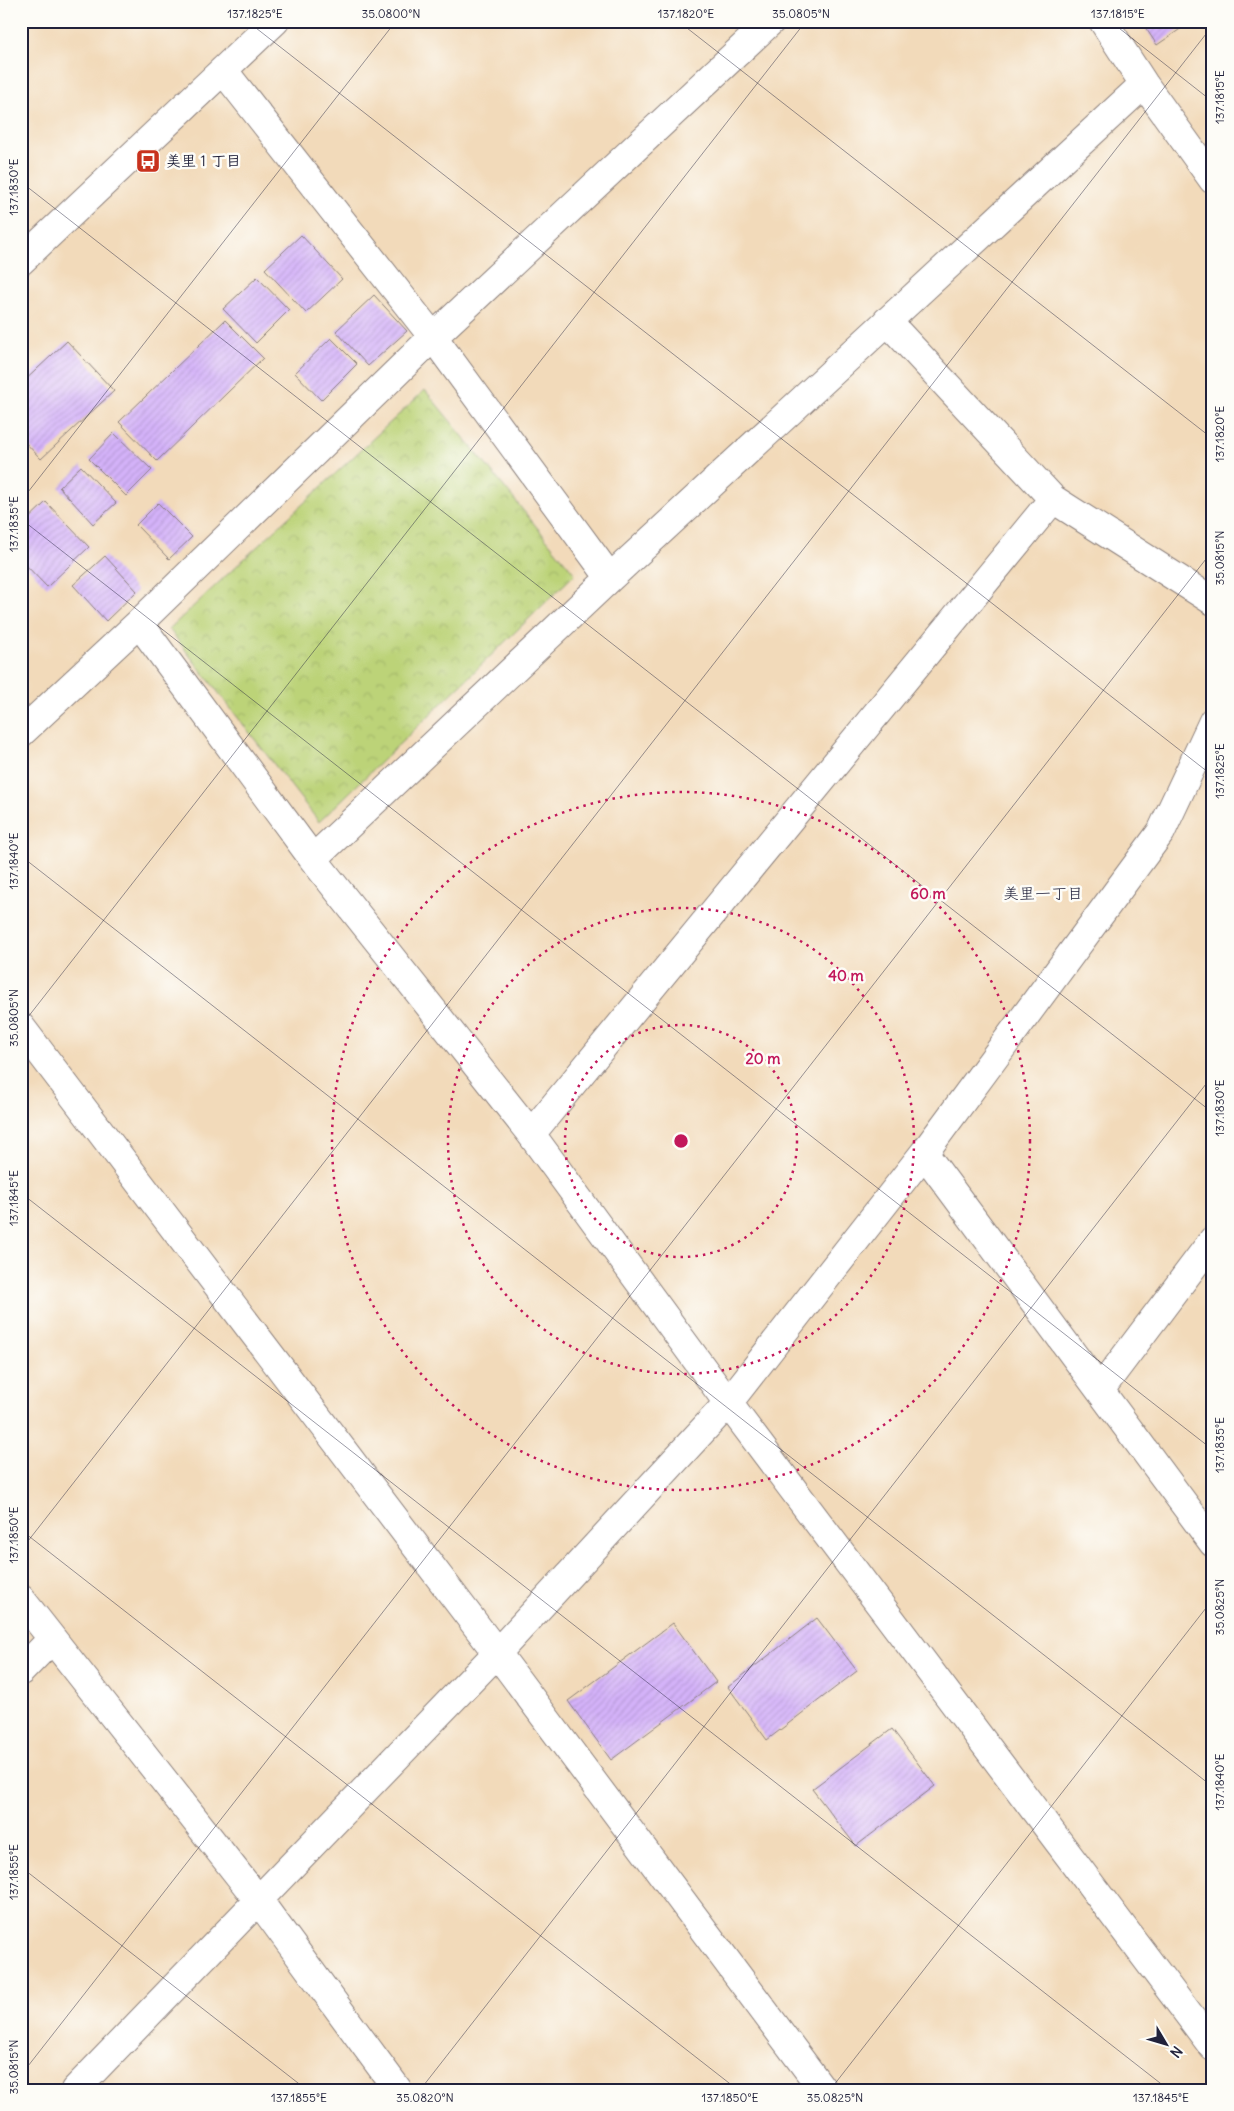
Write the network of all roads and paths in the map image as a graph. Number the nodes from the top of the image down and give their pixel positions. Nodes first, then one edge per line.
1 (275, 21) edge
2 (771, 21) edge
3 (1103, 21) edge
4 (223, 70) junction
5 (1144, 84) junction
6 (1213, 180) edge
7 (21, 261) edge
8 (887, 321) junction
9 (434, 337) junction
10 (1053, 499) junction
11 (610, 578) junction
12 (1213, 601) edge
13 (139, 623) junction
14 (1213, 721) edge
15 (21, 732) edge
16 (313, 859) junction
17 (21, 1027) edge
18 (531, 1134) junction
19 (924, 1154) junction
20 (1213, 1240) edge
21 (1100, 1390) junction
22 (728, 1403) junction
23 (1213, 1543) edge
24 (21, 1599) edge
25 (52, 1639) junction
26 (497, 1653) junction
27 (21, 1671) edge
28 (259, 1900) junction
29 (1213, 2047) edge
30 (76, 2090) edge
31 (398, 2090) edge
32 (823, 2090) edge

1 - 4 street
2 - 9 street
3 - 5 street
4 - 7 street
4 - 9 street
5 - 6 street
5 - 8 street
8 - 10 street
8 - 11 street
9 - 11 street
9 - 13 street
10 - 12 street
10 - 18 street
11 - 16 street
13 - 15 street
13 - 16 street
14 - 19 street
16 - 18 street
17 - 26 street
18 - 22 street
19 - 21 street
19 - 22 street
20 - 21 street
21 - 23 street
22 - 26 street
22 - 29 street
24 - 25 street
25 - 27 street
25 - 28 street
26 - 28 street
26 - 32 street
28 - 30 street
28 - 31 street

